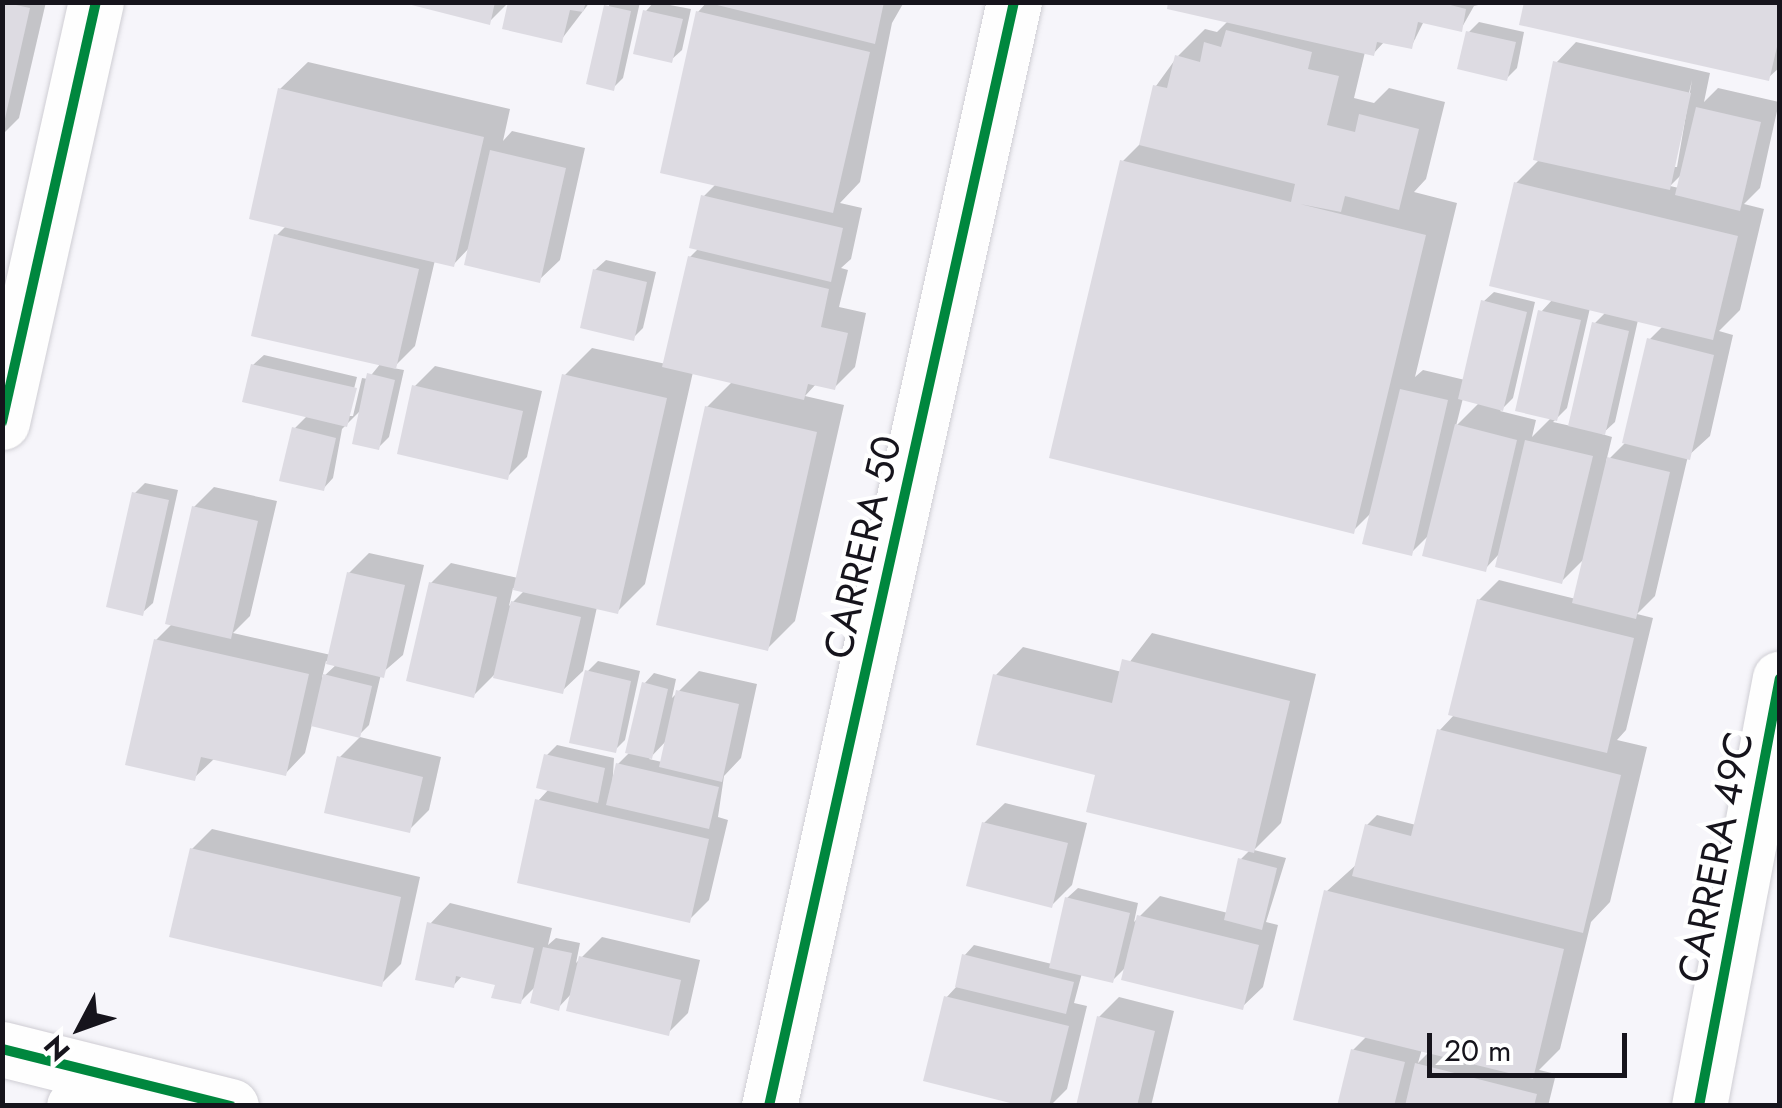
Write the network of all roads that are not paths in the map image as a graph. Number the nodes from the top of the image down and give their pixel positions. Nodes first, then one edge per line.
1 (96, 2) edge
2 (1014, 2) edge
3 (2, 422) edge
4 (1780, 680) edge
5 (2, 1049) edge
6 (144, 1085) junction
7 (74, 1106) edge
8 (230, 1106) edge
9 (769, 1106) edge
10 (1699, 1106) edge

1 - 3 street
2 - 9 street, CARRERA 50
4 - 10 street, CARRERA 49C
5 - 6 street
6 - 7 street
6 - 8 street

